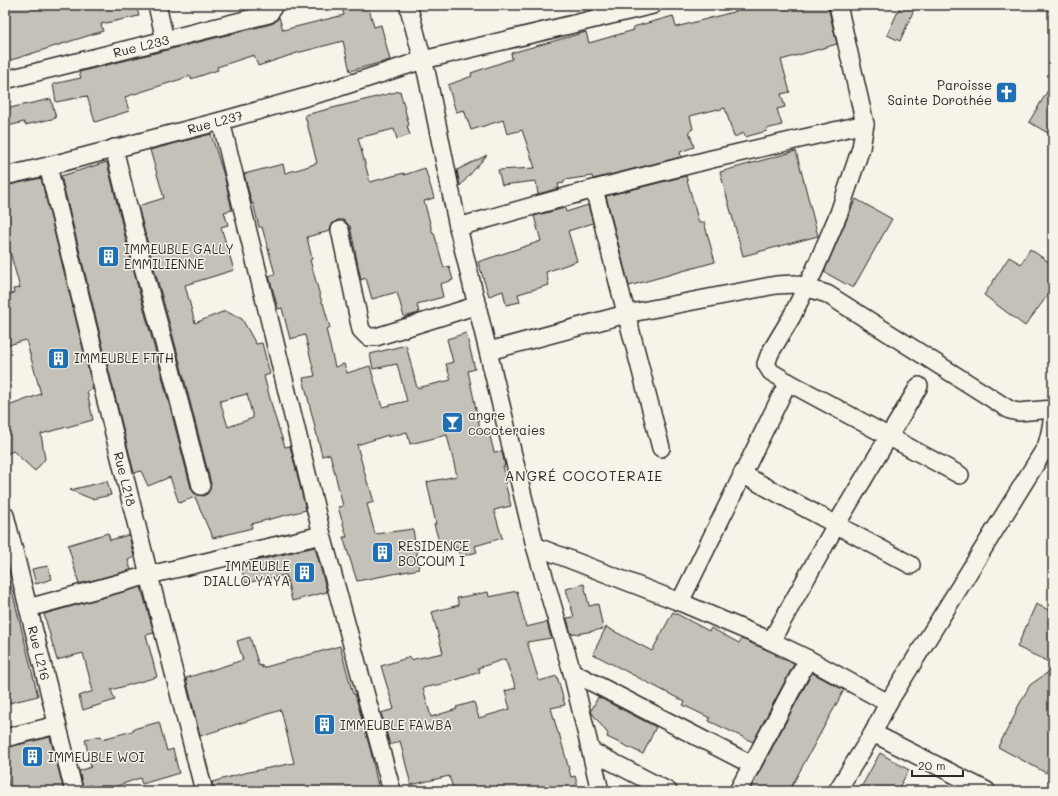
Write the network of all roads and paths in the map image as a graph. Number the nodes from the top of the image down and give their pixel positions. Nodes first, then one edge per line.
1 (157, 5) edge
2 (408, 5) edge
3 (653, 5) edge
4 (838, 5) edge
5 (273, 6) edge
6 (165, 40) junction
7 (425, 67) junction
8 (5, 80) edge
9 (221, 120) junction
10 (864, 124) junction
11 (114, 148) junction
12 (48, 166) junction
13 (5, 176) edge
14 (594, 188) junction
15 (458, 227) junction
16 (340, 230) dead end
17 (806, 287) junction
18 (478, 305) junction
19 (626, 314) junction
20 (488, 351) junction
21 (788, 382) junction
22 (919, 386) dead end
23 (1053, 409) edge
24 (1053, 416) edge
25 (889, 436) junction
26 (661, 448) dead end
27 (742, 474) junction
28 (960, 475) dead end
29 (201, 486) dead end
30 (5, 515) edge
31 (836, 525) junction
32 (322, 535) junction
33 (535, 546) junction
34 (911, 565) dead end
35 (149, 575) junction
36 (680, 602) junction
37 (28, 608) junction
38 (771, 642) junction
39 (808, 659) junction
40 (572, 672) junction
41 (888, 703) junction
42 (57, 726) junction
43 (873, 733) junction
44 (5, 738) edge
45 (591, 750) junction
46 (752, 765) junction
47 (74, 791) edge
48 (204, 791) edge
49 (392, 791) edge
50 (600, 791) edge
51 (668, 791) edge
52 (738, 791) edge
53 (837, 791) edge
54 (987, 791) edge

1 - 6 street
2 - 7 street
3 - 7 street, Rue L237
4 - 10 street
5 - 6 street, Rue L233
6 - 8 street, Rue L233
7 - 9 street, Rue L237
7 - 15 street
9 - 11 street, Rue L237
9 - 32 street
10 - 14 street
10 - 17 street
11 - 12 street, Rue L237
11 - 29 street
12 - 13 street, Rue L237
12 - 35 street, Rue L218
14 - 15 street
14 - 19 street
15 - 18 street
16 - 18 street
17 - 19 street
17 - 21 street
17 - 23 street
18 - 20 street
19 - 20 street
19 - 26 street
20 - 33 street
21 - 25 street
21 - 27 street
22 - 25 street
24 - 41 street
25 - 28 street
25 - 31 street
27 - 31 street
27 - 36 street
30 - 37 street, Rue L216
31 - 34 street
31 - 38 street
32 - 35 street
32 - 49 street
33 - 36 street
33 - 40 street
35 - 37 street
35 - 48 street, Rue L218
36 - 38 street
37 - 42 street, Rue L216
38 - 39 street
39 - 41 street
39 - 46 street
40 - 45 street
40 - 46 street
41 - 43 street
42 - 44 street
42 - 47 street, Rue L216
43 - 53 street
43 - 54 street
45 - 50 street
45 - 51 street
46 - 52 street

